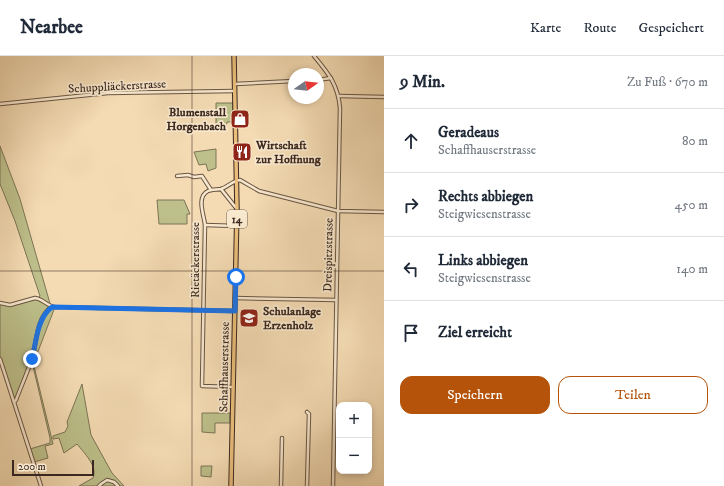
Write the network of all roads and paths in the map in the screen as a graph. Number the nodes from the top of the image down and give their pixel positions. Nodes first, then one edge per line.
1 (234, 56) edge
2 (314, 56) edge
3 (331, 78) junction
4 (324, 79) edge
5 (288, 81) edge
6 (234, 84) junction
7 (234, 91) junction
8 (339, 96) junction
9 (384, 97) edge
10 (0, 104) edge
11 (177, 176) dead end
12 (236, 180) junction
13 (221, 189) junction
14 (211, 190) junction
15 (237, 209) junction
16 (338, 211) junction
17 (384, 212) edge
18 (205, 225) junction
19 (237, 226) junction
20 (235, 298) junction
21 (336, 300) junction
22 (0, 303) edge
23 (52, 307) junction
24 (204, 310) junction
25 (235, 311) junction
26 (0, 359) edge
27 (233, 386) junction
28 (14, 402) junction
29 (307, 412) dead end
30 (282, 438) dead end
31 (41, 486) edge
32 (99, 486) edge
33 (118, 486) edge
34 (231, 486) edge
35 (281, 486) edge
36 (307, 486) edge
37 (333, 486) edge

1 - 6 main road, Schaffhauserstrasse / 14
2 - 3 street, Dreispitzstrasse
3 - 4 street
3 - 8 street, Dreispitzstrasse
5 - 6 street
6 - 7 main road, Schaffhauserstrasse / 14
7 - 10 street, Schuppliäckerstrasse
7 - 12 main road, Schaffhauserstrasse / 14
8 - 9 street
8 - 16 street, Dreispitzstrasse
11 - 14 street
12 - 13 street
12 - 15 main road, Schaffhauserstrasse / 14
12 - 16 street
13 - 14 street
13 - 15 street
14 - 18 street, Rietäckerstrasse
15 - 19 main road, Schaffhauserstrasse / 14
16 - 17 street
16 - 21 street, Dreispitzstrasse
18 - 19 street
18 - 24 street, Rietäckerstrasse
19 - 20 main road, Schaffhauserstrasse / 14
20 - 21 street
20 - 25 main road, Schaffhauserstrasse / 14
21 - 37 street, Dreispitzstrasse
22 - 23 street
23 - 24 street
23 - 28 street
24 - 25 street
24 - 27 street, Rietäckerstrasse
25 - 27 main road, Schaffhauserstrasse / 14
26 - 28 street
27 - 34 main road, Schaffhauserstrasse / 14
28 - 31 street
29 - 36 street
30 - 35 street
32 - 33 street

